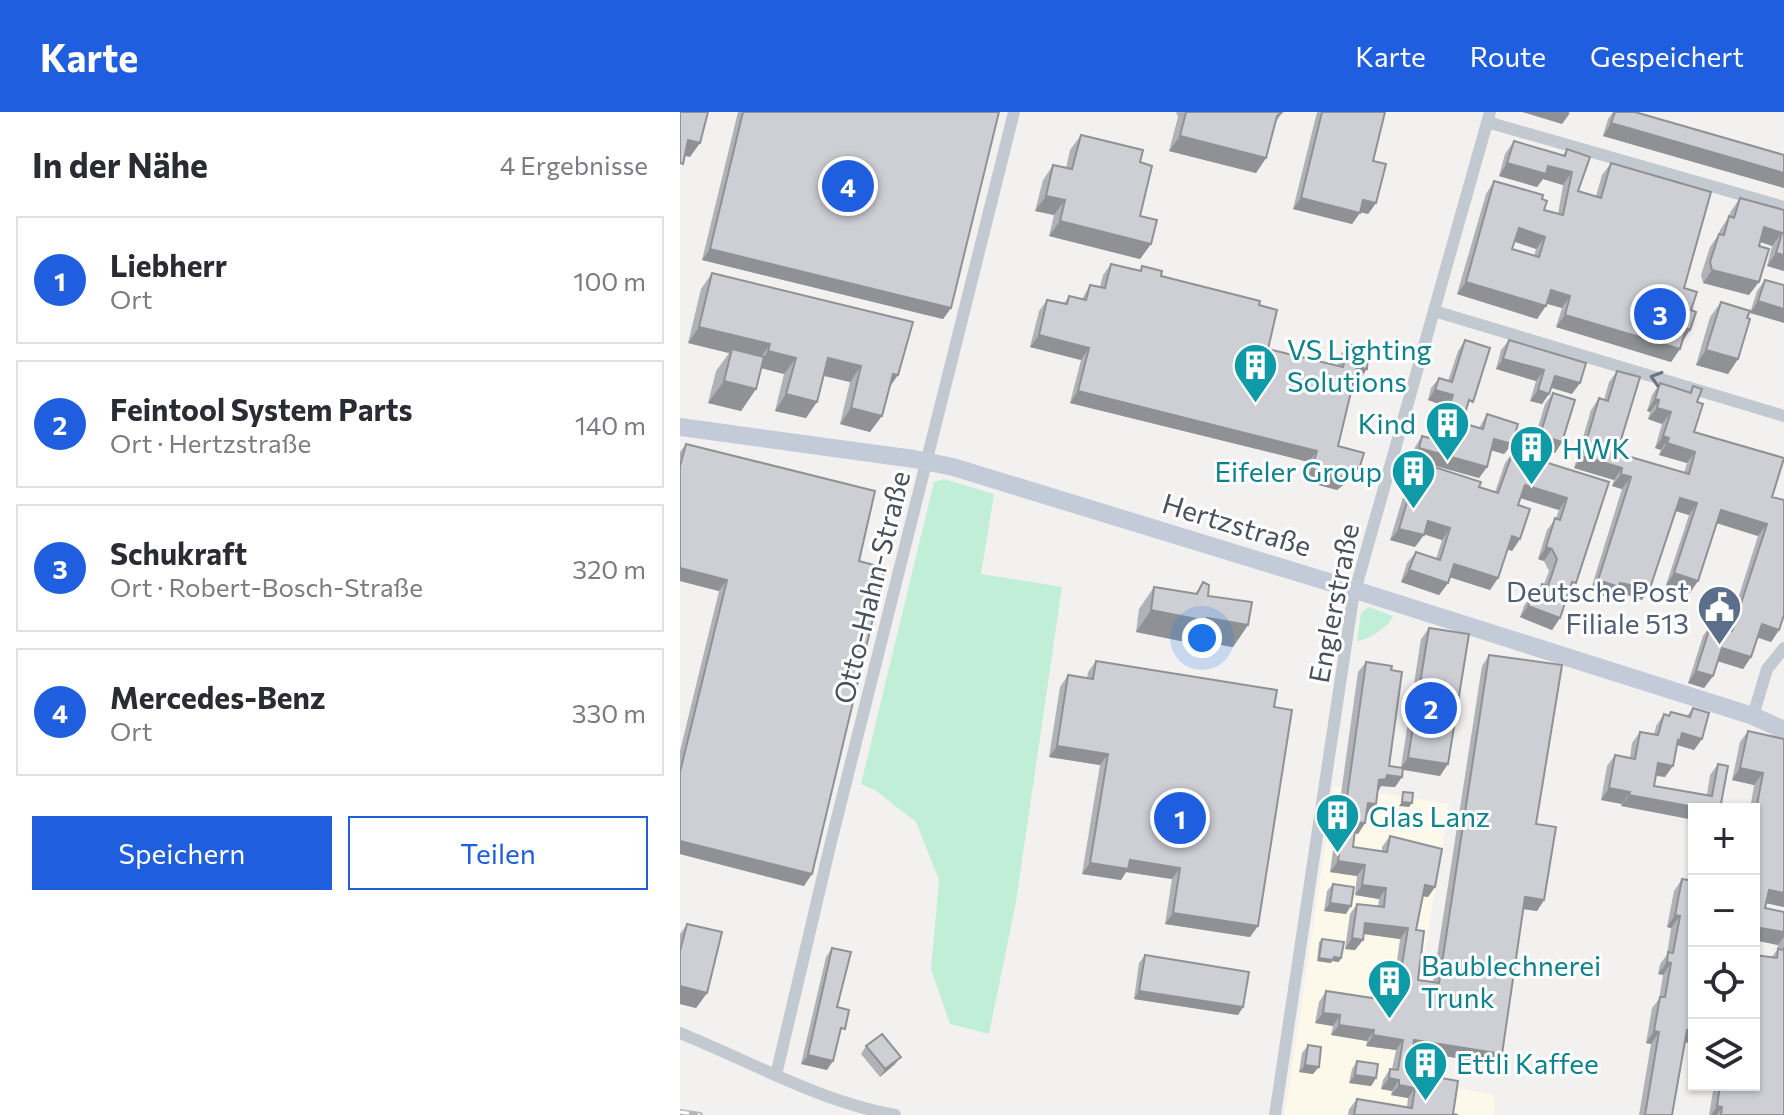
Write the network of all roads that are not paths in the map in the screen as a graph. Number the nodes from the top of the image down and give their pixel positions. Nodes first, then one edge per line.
1 (1014, 112) edge
2 (1488, 117) edge
3 (1784, 207) edge
4 (1434, 311) junction
5 (1784, 416) edge
6 (680, 427) edge
7 (927, 462) junction
8 (1355, 590) junction
9 (1784, 648) edge
10 (1768, 718) edge
11 (1784, 730) edge
12 (680, 1033) edge
13 (776, 1075) junction
14 (895, 1115) edge
15 (1275, 1115) edge

1 - 7 street, Otto-Hahn-Straße
2 - 3 street
2 - 4 street, Englerstraße
5 -> 4 street
4 - 8 street, Englerstraße
6 - 7 street, Hertzstraße
7 - 8 street, Hertzstraße
7 - 13 street, Otto-Hahn-Straße
8 - 10 street, Hertzstraße
8 - 15 street, Englerstraße
9 - 10 street
10 - 11 street, Hertzstraße
12 - 13 street
13 - 14 street

